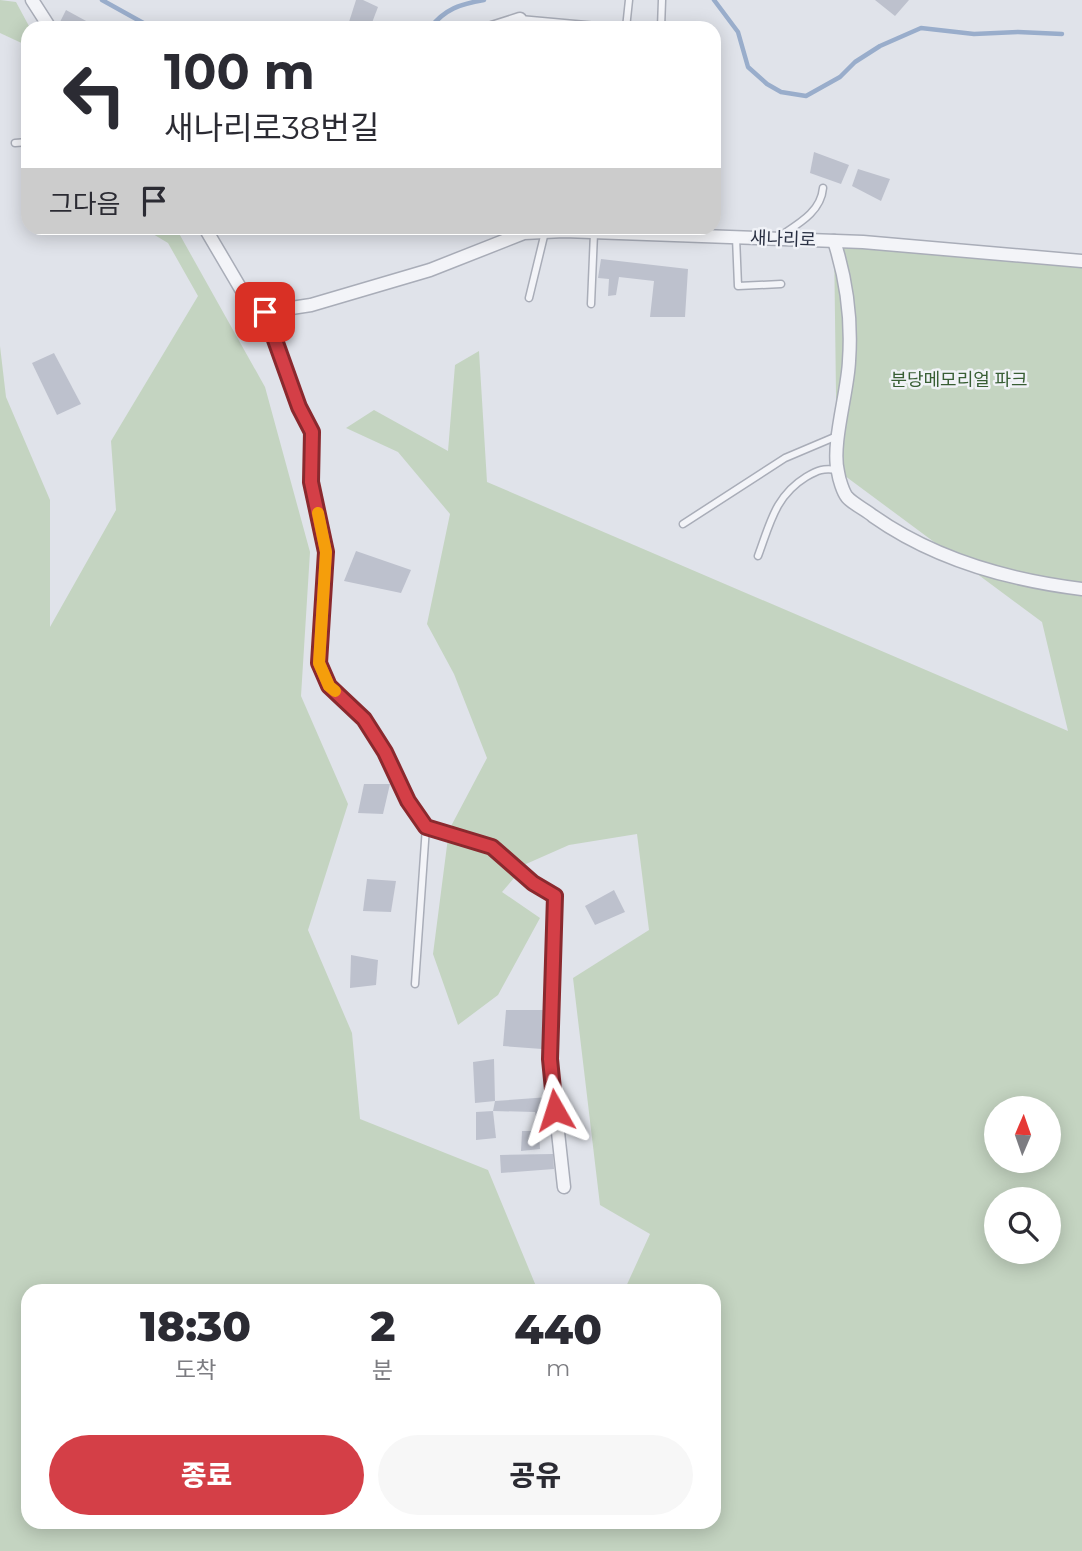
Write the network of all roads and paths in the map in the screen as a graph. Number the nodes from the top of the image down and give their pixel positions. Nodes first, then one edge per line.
1 (32, 0) edge
2 (629, 0) edge
3 (662, 0) edge
4 (520, 19) joint
5 (46, 21) edge
6 (514, 21) edge
7 (542, 21) edge
8 (627, 21) edge
9 (661, 21) edge
10 (15, 143) dead end
11 (21, 143) edge
12 (823, 188) dead end
13 (209, 235) edge
14 (519, 235) edge
15 (544, 235) edge
16 (594, 235) edge
17 (702, 235) edge
18 (736, 237) junction
19 (775, 239) junction
20 (834, 241) junction
21 (1082, 261) edge
22 (780, 284) dead end
23 (529, 298) dead end
24 (591, 304) dead end
25 (265, 312) junction
26 (839, 435) junction
27 (837, 470) junction
28 (683, 524) dead end
29 (758, 556) dead end
30 (1082, 589) edge
31 (426, 827) junction
32 (415, 984) dead end
33 (564, 1187) dead end

1 - 5 street
2 - 8 lane
3 - 9 lane
4 - 6 street
4 - 7 lane
10 - 11 lane
12 - 19 lane
13 - 25 street
14 - 25 street, 새나리로
15 - 23 lane
16 - 24 lane
17 - 18 street, 새나리로
18 - 19 street, 새나리로
18 - 22 lane
19 - 20 street, 새나리로
20 - 21 street, 새나리로
20 - 26 street
25 - 31 street
26 - 27 street
26 - 28 lane
27 - 29 lane
27 - 30 street
31 - 32 lane
31 - 33 street

